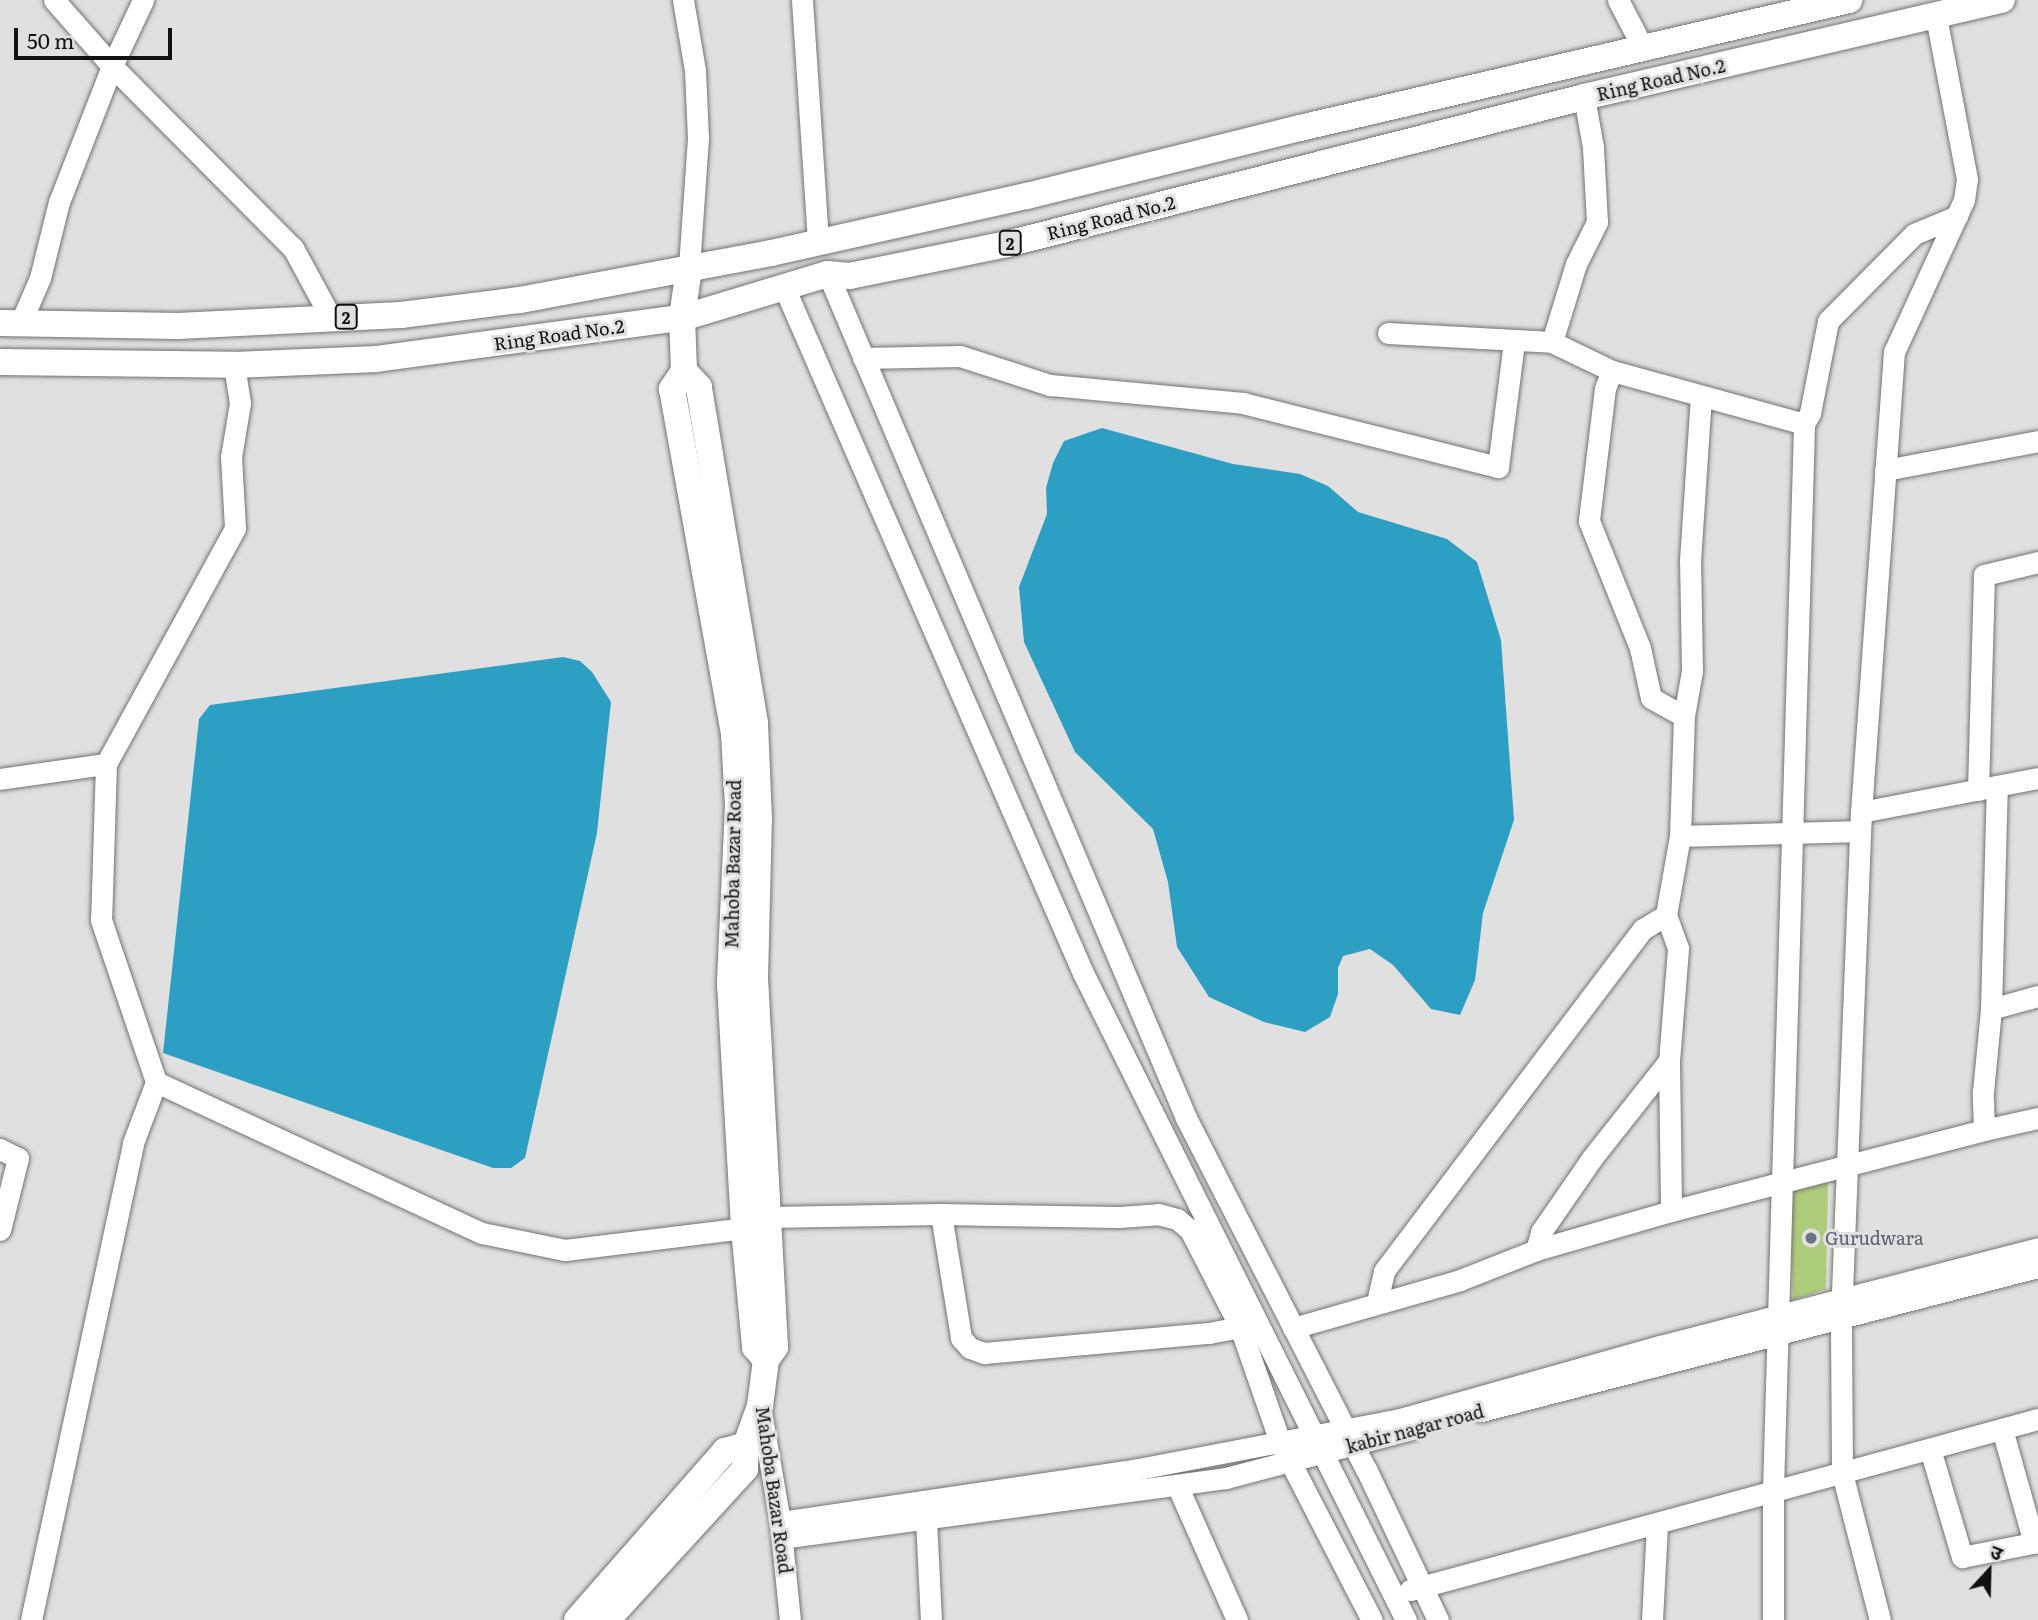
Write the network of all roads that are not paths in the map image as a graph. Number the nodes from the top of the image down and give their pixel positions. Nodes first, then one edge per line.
1 (54, 0) edge
2 (143, 0) edge
3 (683, 0) edge
4 (802, 0) edge
5 (1618, 0) edge
6 (1849, 0) edge
7 (2003, 0) edge
8 (1936, 16) junction
9 (1643, 48) junction
10 (112, 66) junction
11 (1584, 97) junction
12 (1957, 216) junction
13 (818, 243) junction
14 (689, 268) junction
15 (828, 274) junction
16 (783, 287) junction
17 (331, 318) junction
18 (682, 318) junction
19 (10, 323) edge
20 (1388, 332) dead end
21 (1514, 342) junction
22 (1552, 342) junction
23 (863, 358) junction
24 (0, 362) edge
25 (234, 365) junction
26 (1612, 371) junction
27 (1702, 397) junction
28 (1804, 424) junction
29 (2038, 441) edge
30 (1885, 470) junction
31 (2038, 562) edge
32 (1684, 716) junction
33 (106, 764) junction
34 (2038, 778) edge
35 (0, 779) edge
36 (1988, 788) junction
37 (1860, 821) junction
38 (1792, 833) junction
39 (1680, 836) junction
40 (1665, 915) junction
41 (2038, 996) edge
42 (1991, 1009) junction
43 (1669, 1061) junction
44 (156, 1082) junction
45 (2038, 1118) edge
46 (1984, 1130) junction
47 (0, 1149) edge
48 (1847, 1167) junction
49 (1782, 1183) junction
50 (1671, 1211) junction
51 (942, 1214) junction
52 (756, 1222) junction
53 (0, 1230) edge
54 (2038, 1248) edge
55 (1536, 1250) junction
56 (2038, 1267) edge
57 (1377, 1302) junction
58 (1841, 1309) junction
59 (1779, 1325) junction
60 (1240, 1326) junction
61 (1293, 1328) junction
62 (760, 1406) junction
63 (2038, 1419) edge
64 (2002, 1429) junction
65 (1349, 1437) junction
66 (1318, 1444) junction
67 (746, 1445) junction
68 (1930, 1449) junction
69 (1284, 1451) junction
70 (1842, 1473) junction
71 (1177, 1485) junction
72 (1773, 1490) junction
73 (926, 1519) junction
74 (1657, 1524) junction
75 (781, 1530) junction
76 (2036, 1543) edge
77 (1422, 1587) junction
78 (1394, 1595) junction
79 (1368, 1611) edge
80 (31, 1620) edge
81 (577, 1620) edge
82 (607, 1620) edge
83 (790, 1620) edge
84 (931, 1620) edge
85 (1237, 1620) edge
86 (1406, 1620) edge
87 (1438, 1620) edge
88 (1652, 1620) edge
89 (1773, 1620) edge
90 (1880, 1620) edge

1 - 10 street
2 - 10 street
3 - 14 street
4 - 13 street
5 - 9 street
6 - 9 main road, Ring Road No.2 / 2
7 - 8 main road, Ring Road No.2 / 2
8 - 11 main road, Ring Road No.2 / 2
8 - 12 street
9 - 13 main road, Ring Road No.2 / 2
10 - 17 street
10 - 19 street
11 - 15 main road, Ring Road No.2 / 2
11 - 22 street
12 - 28 street
12 - 30 street
13 - 14 main road, Ring Road No.2 / 2
14 - 17 main road, Ring Road No.2 / 2
14 - 18 main road, Mahoba Bazar Road
15 - 16 main road, Ring Road No.2 / 2
15 - 23 street
16 - 18 main road, Ring Road No.2 / 2
16 - 66 street
17 - 19 main road, Ring Road No.2 / 2
18 - 25 main road, Ring Road No.2 / 2
18 - 52 main road, Mahoba Bazar Road
20 - 21 street
21 - 22 street
21 - 23 street
22 - 26 street
23 - 61 street
24 - 25 main road, Ring Road No.2 / 2
25 - 33 street
26 - 27 street
26 - 32 street
27 - 28 street
27 - 32 street
28 - 38 street
29 - 30 street
30 - 37 street
31 - 36 street
32 - 39 street
33 - 35 street
33 - 44 street
34 - 36 street
36 - 37 street
36 - 42 street
37 - 38 street
37 - 48 street
38 - 39 street
38 - 49 street
39 - 40 street
40 - 43 street
40 - 57 street
41 - 42 street
42 - 46 street
43 - 50 street
43 - 55 street
44 - 52 street
44 - 80 street
45 - 46 street
46 - 48 street
47 - 53 street
48 - 49 street
48 - 58 street
49 - 50 street
49 - 59 street
50 - 55 street
51 - 52 street
51 - 60 street
51 - 60 street
52 - 62 main road, Mahoba Bazar Road
54 - 58 street
55 - 57 street
56 - 58 street, kabir nagar road
57 - 61 street
58 - 59 street, kabir nagar road
58 - 70 street
59 - 65 street, kabir nagar road
59 - 72 street
60 - 69 street
61 - 65 street
62 - 67 main road
62 - 75 street, Mahoba Bazar Road
63 - 64 street
64 - 68 street
64 - 76 street
65 - 66 street, kabir nagar road
65 - 77 street
66 - 69 street, kabir nagar road
66 - 78 street
67 - 81 main road
67 - 82 main road
68 - 70 street
68 - 76 street
69 - 71 street, kabir nagar road
69 - 75 street
69 - 79 street
70 - 72 street
70 - 90 street
71 - 73 street, kabir nagar road
71 - 85 street
72 - 74 street
72 - 89 street
73 - 75 street, kabir nagar road
73 - 84 street
74 - 77 street
74 - 88 street
75 - 83 street, Mahoba Bazar Road
77 - 78 street
77 - 87 street
78 - 79 street
78 - 86 street

